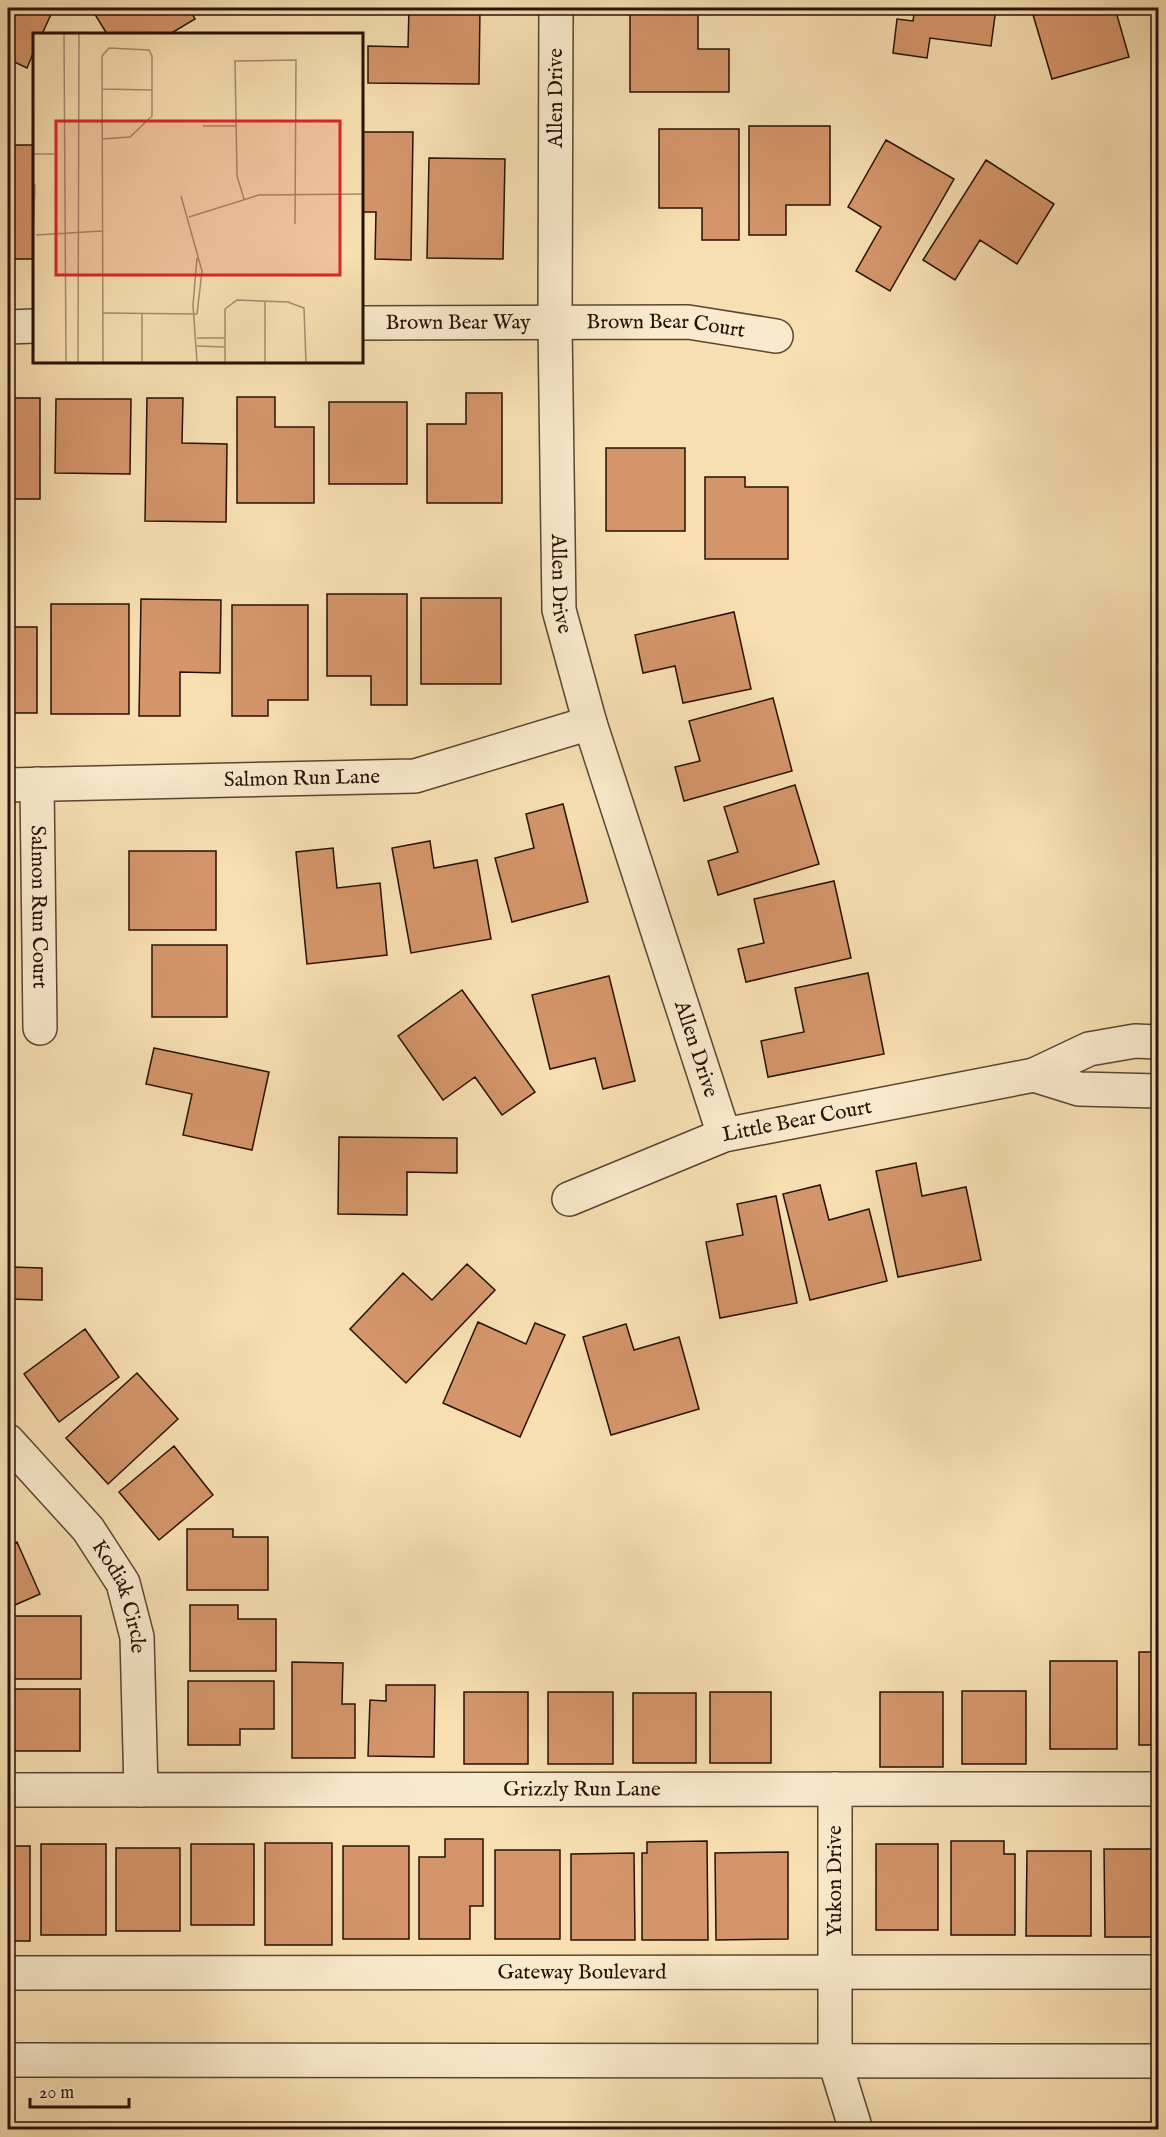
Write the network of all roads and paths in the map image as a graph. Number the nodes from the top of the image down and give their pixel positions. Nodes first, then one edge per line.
1 (556, 8) edge
2 (363, 323) edge
3 (555, 324) junction
4 (33, 326) edge
5 (8, 327) edge
6 (776, 336) dead end
7 (590, 723) junction
8 (22, 784) edge
9 (40, 1029) dead end
10 (1158, 1042) edge
11 (1034, 1076) junction
12 (1158, 1091) edge
13 (724, 1135) junction
14 (569, 1199) dead end
15 (8, 1441) edge
16 (835, 1789) junction
17 (1158, 1789) edge
18 (8, 1790) edge
19 (141, 1790) junction
20 (8, 1972) edge
21 (1158, 1972) edge
22 (835, 1974) junction
23 (8, 2060) edge
24 (1158, 2061) edge
25 (835, 2062) junction
26 (856, 2130) edge

1 - 3 street, Allen Drive
2 - 3 street, Brown Bear Way
3 - 6 street, Brown Bear Court
3 - 7 street, Allen Drive
4 - 5 street
7 - 8 street, Salmon Run Lane
7 - 13 street, Allen Drive
8 - 9 street, Salmon Run Court
10 - 11 street, Little Bear Court
11 - 12 street, Little Bear Court
11 - 13 street, Little Bear Court
13 - 14 street, Little Bear Court
15 - 19 street, Kodiak Circle
16 - 17 street, Grizzly Run Lane
16 - 19 street, Grizzly Run Lane
16 - 22 street, Yukon Drive
18 - 19 street, Grizzly Run Lane
20 - 22 street, Gateway Boulevard
21 - 22 street, Gateway Boulevard
22 - 25 street, Yukon Drive
23 - 25 street
24 - 25 street
25 - 26 street, Yukon Drive

